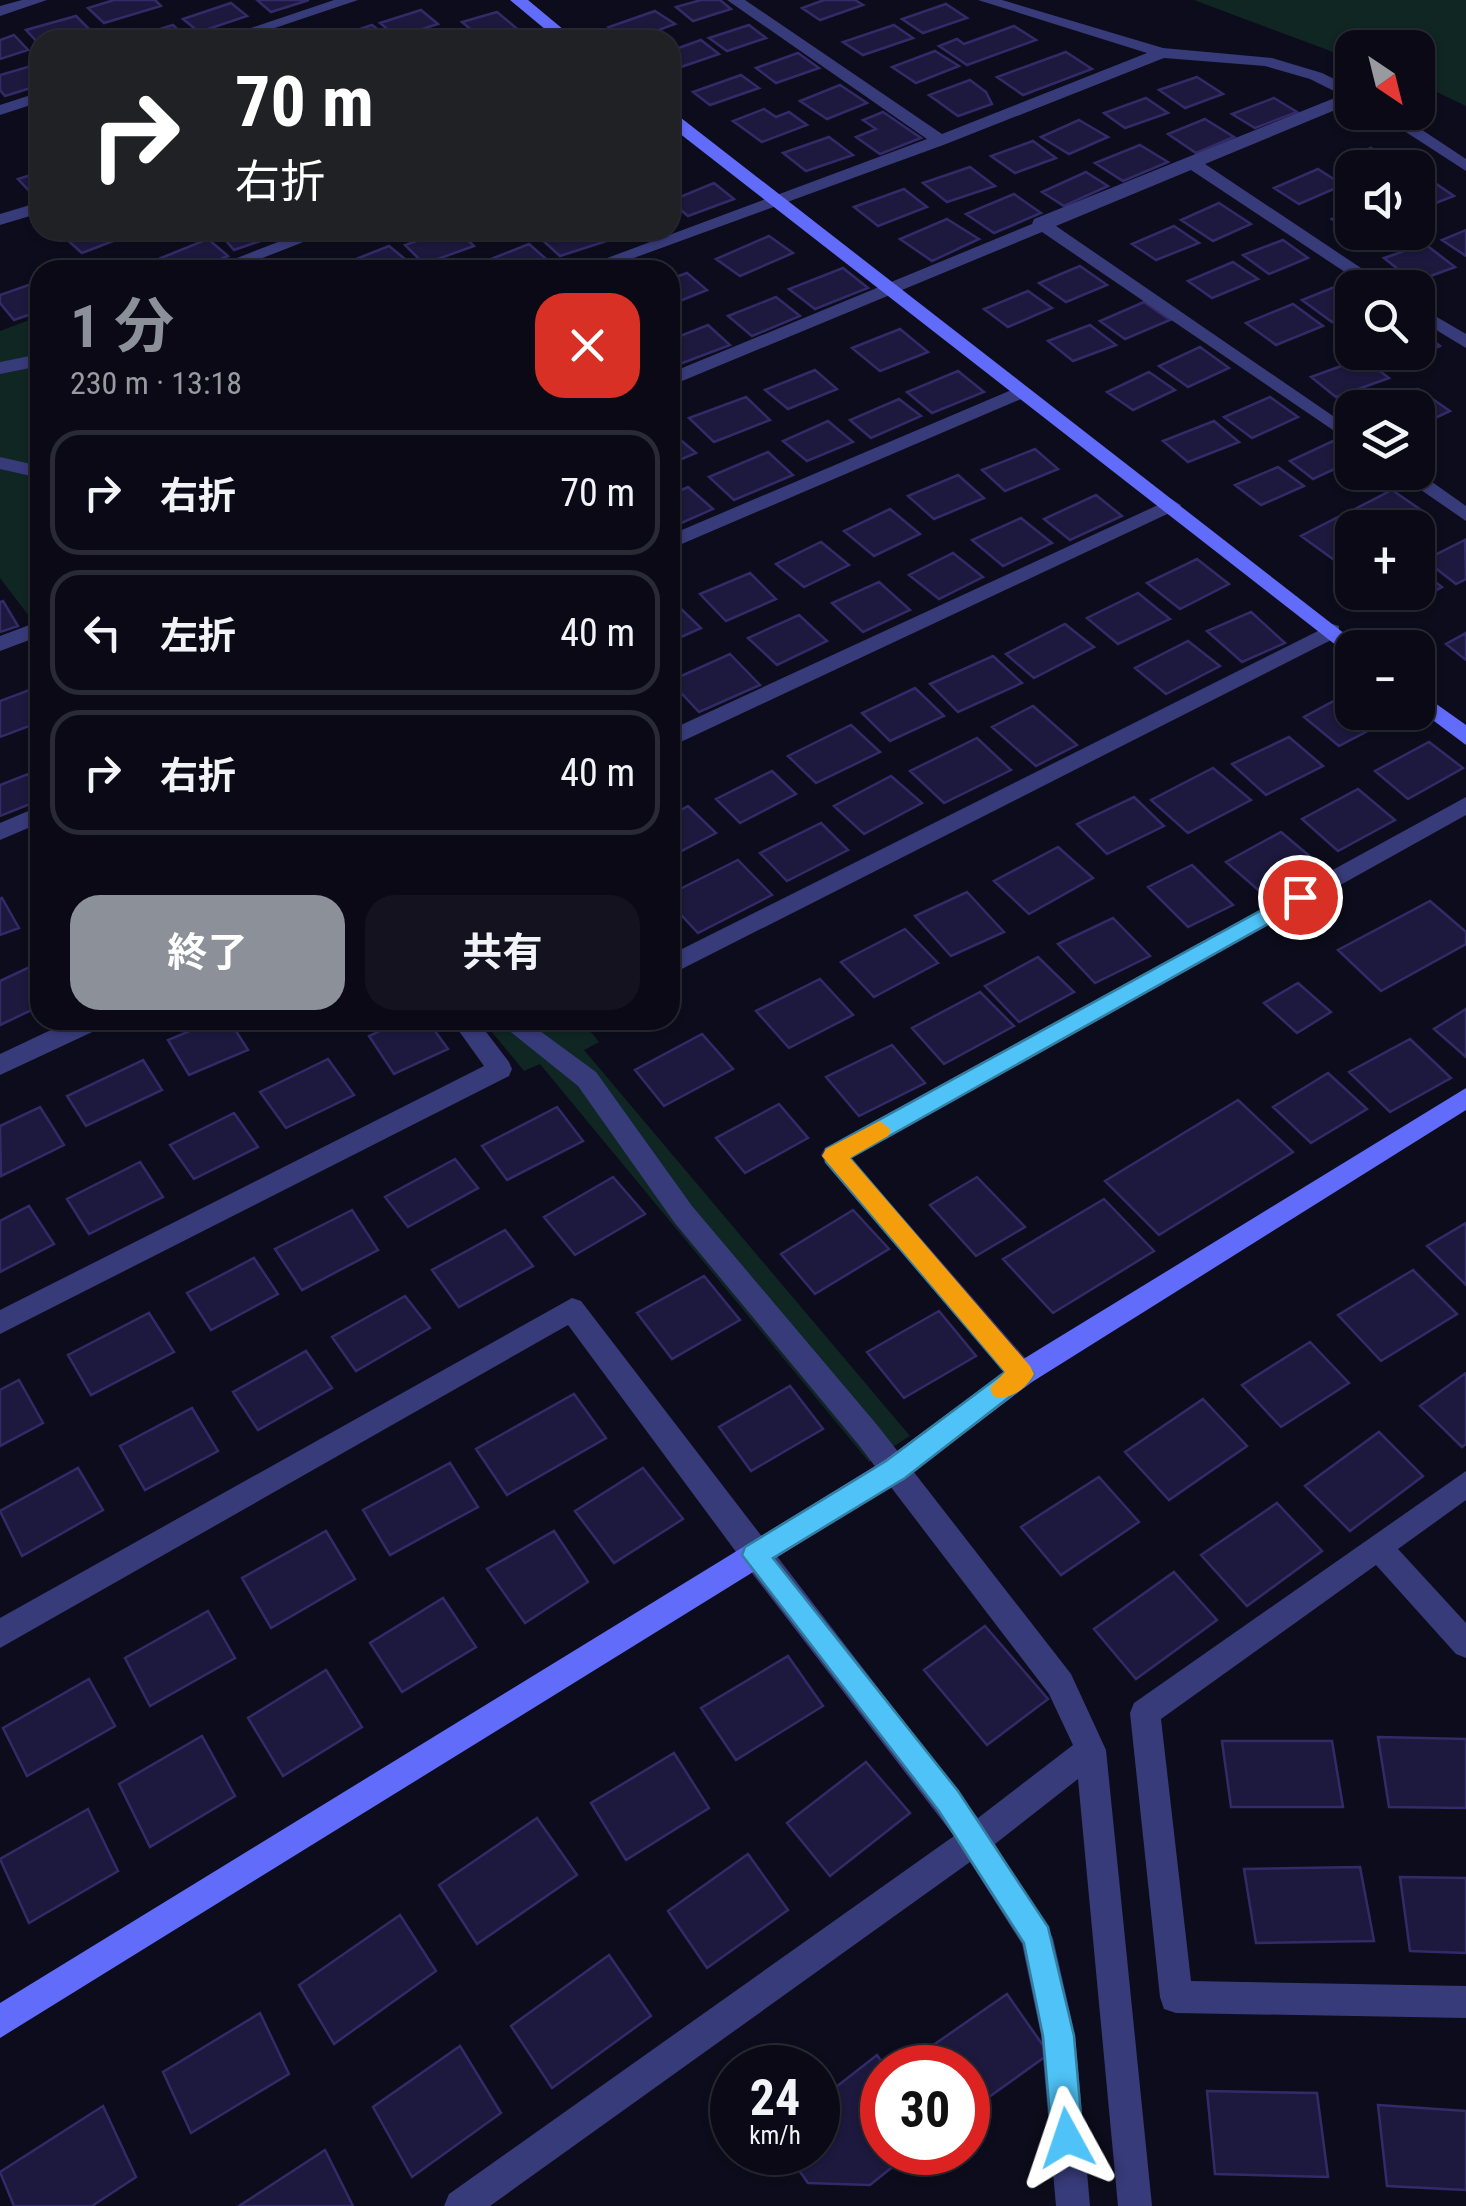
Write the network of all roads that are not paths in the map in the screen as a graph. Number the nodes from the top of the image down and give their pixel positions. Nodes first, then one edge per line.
1 (38, 0) edge
2 (350, 0) edge
3 (518, 0) edge
4 (735, 0) edge
5 (986, 0) edge
6 (0, 11) edge
7 (255, 30) edge
8 (550, 30) edge
9 (1162, 53) junction
10 (1335, 87) edge
11 (30, 100) edge
12 (1335, 103) edge
13 (0, 110) edge
14 (680, 126) edge
15 (1411, 130) edge
16 (940, 140) junction
17 (1191, 162) junction
18 (1466, 166) edge
19 (778, 200) junction
20 (30, 210) edge
21 (0, 220) edge
22 (1040, 223) junction
23 (680, 235) edge
24 (298, 240) edge
25 (667, 240) edge
26 (242, 260) edge
27 (612, 260) edge
28 (1355, 270) edge
29 (890, 290) junction
30 (1435, 321) edge
31 (1466, 342) edge
32 (30, 362) edge
33 (0, 368) edge
34 (680, 376) edge
35 (1021, 392) junction
36 (1335, 425) edge
37 (0, 463) edge
38 (30, 470) edge
39 (1430, 490) edge
40 (1171, 504) junction
41 (1466, 515) edge
42 (680, 539) edge
43 (1332, 631) junction
44 (30, 632) edge
45 (1335, 633) edge
46 (0, 644) edge
47 (1435, 711) edge
48 (680, 734) edge
49 (1466, 736) edge
50 (1466, 805) edge
51 (30, 818) edge
52 (0, 832) edge
53 (680, 961) edge
54 (73, 1030) edge
55 (471, 1030) edge
56 (521, 1030) edge
57 (0, 1064) edge
58 (1466, 1098) edge
59 (0, 1323) edge
60 (1022, 1374) junction
61 (896, 1470) junction
62 (1466, 1484) edge
63 (1378, 1547) junction
64 (755, 1555) junction
65 (0, 1634) edge
66 (1466, 1644) edge
67 (1091, 1750) junction
68 (972, 1842) junction
69 (1466, 2002) edge
70 (0, 2022) edge
71 (462, 2206) edge
72 (1073, 2206) edge
73 (1135, 2206) edge

1 - 6 street
2 - 7 street
3 - 8 street
4 - 16 street
5 - 9 street
9 - 10 street
9 - 16 street
11 - 13 street
12 - 17 street
14 - 19 street
15 - 18 street
16 - 19 street
17 - 22 street
17 - 28 street
19 - 23 street
19 - 29 street
20 - 21 street
22 - 29 street
22 - 36 street
24 - 26 street
25 - 27 street
29 - 34 street
29 - 35 street
30 - 31 street
32 - 33 street
35 - 40 street
35 - 42 street
37 - 38 street
39 - 41 street
40 - 43 street
40 - 48 street
43 - 45 street
43 - 53 street
44 - 46 street
47 - 49 street
50 - 60 street
51 - 52 street
54 - 57 street
55 - 59 street
56 - 61 street
58 - 60 street
60 - 61 street
61 - 64 street
61 - 67 street
62 - 63 street
63 - 66 street
63 - 69 street
64 - 65 street
64 - 68 street
64 - 70 street
67 - 68 street
67 - 73 street
68 - 71 street
68 - 72 street

